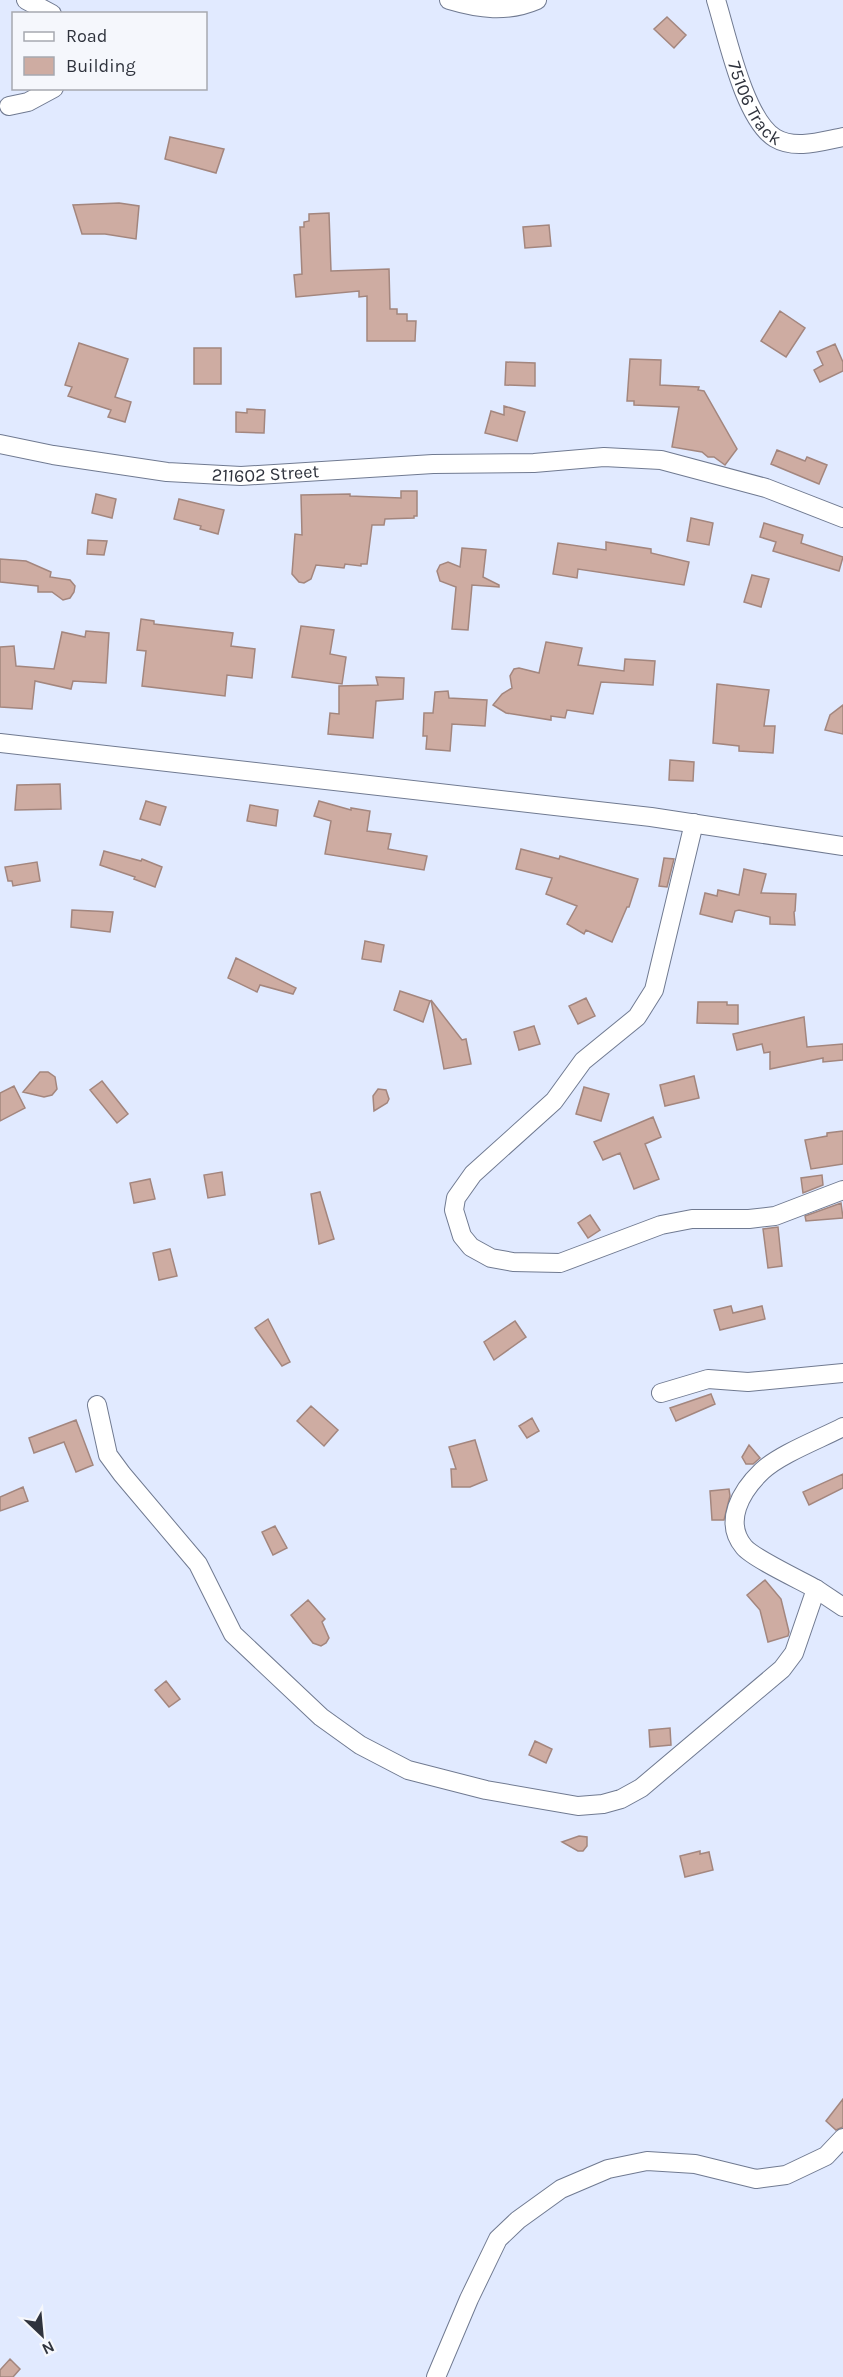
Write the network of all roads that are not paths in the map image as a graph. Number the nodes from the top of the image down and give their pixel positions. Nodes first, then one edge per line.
1 (26, 0) edge
2 (449, 0) edge
3 (537, 0) edge
4 (716, 0) edge
5 (48, 12) edge
6 (50, 90) edge
7 (9, 106) dead end
8 (843, 137) edge
9 (0, 444) edge
10 (843, 518) edge
11 (0, 743) edge
12 (694, 823) junction
13 (843, 846) edge
14 (843, 1190) edge
15 (843, 1373) edge
16 (661, 1394) dead end
17 (97, 1405) dead end
18 (843, 1427) edge
19 (816, 1589) junction
20 (843, 1607) edge
21 (843, 2138) edge
22 (436, 2377) edge

1 - 5 street
2 - 3 street
4 - 8 street, 75106 Track
6 - 7 street
9 - 10 street, 211602 Street
11 - 12 street
12 - 13 street
12 - 14 street
15 - 16 street
17 - 19 street
18 - 19 street
19 - 20 street
21 - 22 street

